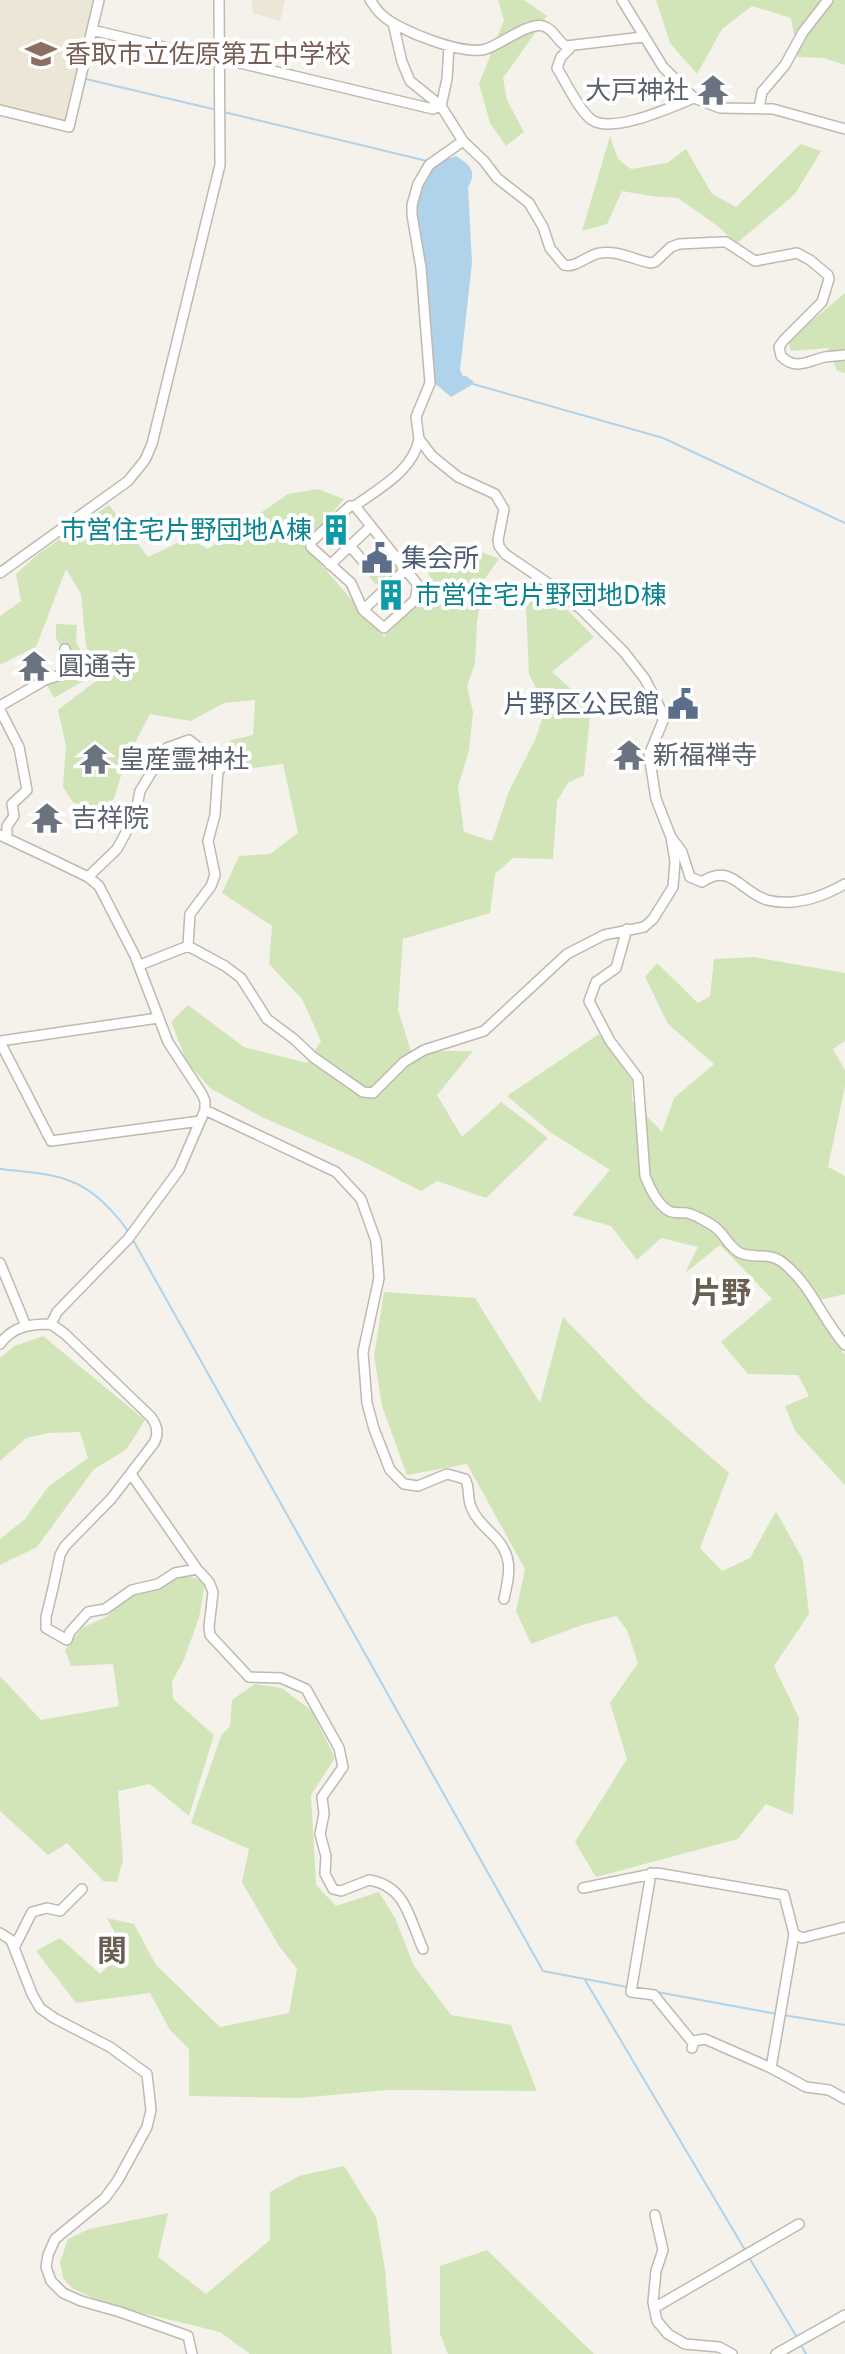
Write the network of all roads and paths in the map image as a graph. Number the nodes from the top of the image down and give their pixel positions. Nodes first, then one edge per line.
1 (99, 0) edge
2 (219, 0) edge
3 (370, 0) edge
4 (622, 0) edge
5 (828, 0) edge
6 (393, 23) junction
7 (92, 30) junction
8 (643, 37) junction
9 (572, 46) junction
10 (449, 47) junction
11 (219, 59) junction
12 (694, 98) junction
13 (441, 106) junction
14 (759, 108) junction
15 (0, 110) edge
16 (845, 129) edge
17 (463, 141) junction
18 (845, 355) edge
19 (419, 439) junction
20 (355, 506) junction
21 (371, 526) junction
22 (350, 546) junction
23 (363, 561) dead end
24 (330, 565) junction
25 (406, 569) junction
26 (0, 573) edge
27 (363, 610) junction
28 (65, 649) dead end
29 (0, 708) edge
30 (3, 836) edge
31 (671, 837) junction
32 (88, 877) junction
33 (845, 884) edge
34 (627, 929) junction
35 (188, 946) junction
36 (140, 965) junction
37 (158, 1018) junction
38 (0, 1041) edge
39 (205, 1110) junction
40 (200, 1121) junction
41 (0, 1263) edge
42 (51, 1324) junction
43 (26, 1326) junction
44 (0, 1344) edge
45 (845, 1345) edge
46 (131, 1474) junction
47 (197, 1569) junction
48 (504, 1599) dead end
49 (651, 1873) junction
50 (583, 1888) dead end
51 (82, 1889) dead end
52 (845, 1927) edge
53 (0, 1933) edge
54 (794, 1934) junction
55 (14, 1948) junction
56 (423, 1949) dead end
57 (771, 2068) junction
58 (845, 2099) edge
59 (655, 2215) dead end
60 (799, 2224) dead end
61 (654, 2308) junction
62 (845, 2315) edge
63 (192, 2354) edge
64 (732, 2354) edge
65 (776, 2354) edge

1 - 7 street
2 - 11 street
3 - 6 street
4 - 8 street
5 - 14 street
6 - 10 street
6 - 13 street
7 - 11 street
7 - 15 street
8 - 9 street
8 - 12 street
9 - 10 street
9 - 12 street
10 - 13 street
11 - 13 street
11 - 26 street
12 - 14 street
13 - 17 street
14 - 16 street
17 - 18 street
17 - 19 street
19 - 20 street
19 - 31 street
20 - 21 street
20 - 24 street
21 - 22 street
21 - 25 street
22 - 23 street
22 - 24 street
24 - 27 street
25 - 27 street
25 - 27 street
28 - 29 street
29 - 30 street
30 - 32 street
31 - 33 street
31 - 34 street
32 - 35 street
32 - 36 street
34 - 35 street
34 - 45 street
35 - 36 street
36 - 37 street
37 - 38 street
37 - 39 street
38 - 40 street
39 - 40 street
39 - 48 street
40 - 42 street
41 - 43 street
42 - 43 street
42 - 46 street
43 - 44 street
46 - 47 street
46 - 47 street
47 - 56 street
49 - 50 street
49 - 54 street
49 - 57 street
51 - 55 street
52 - 54 street
53 - 55 street
54 - 57 street
55 - 63 street
57 - 58 street
59 - 61 street
60 - 61 street
61 - 64 street
62 - 65 street

